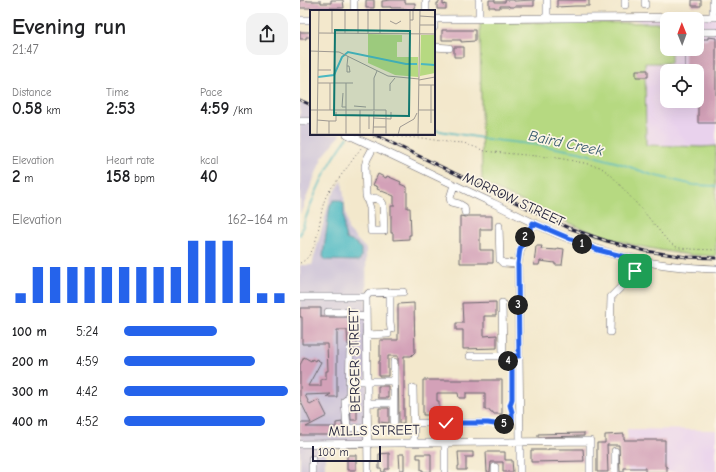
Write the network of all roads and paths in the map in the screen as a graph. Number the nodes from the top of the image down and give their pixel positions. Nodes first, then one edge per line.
1 (479, 0) edge
2 (547, 0) edge
3 (712, 0) edge
4 (704, 17) edge
5 (714, 17) edge
6 (547, 18) junction
7 (660, 18) edge
8 (435, 19) edge
9 (479, 19) junction
10 (704, 32) edge
11 (716, 32) edge
12 (435, 47) edge
13 (449, 48) dead end
14 (349, 135) edge
15 (376, 135) edge
16 (390, 135) edge
17 (366, 142) junction
18 (374, 146) junction
19 (454, 185) junction
20 (367, 200) junction
21 (465, 212) dead end
22 (533, 223) junction
23 (499, 226) dead end
24 (716, 250) edge
25 (638, 260) junction
26 (300, 263) edge
27 (518, 264) junction
28 (716, 269) edge
29 (390, 292) junction
30 (403, 292) dead end
31 (366, 297) junction
32 (300, 298) edge
33 (502, 303) dead end
34 (328, 312) dead end
35 (366, 317) junction
36 (610, 332) dead end
37 (366, 335) junction
38 (350, 350) dead end
39 (470, 356) dead end
40 (505, 356) junction
41 (519, 356) junction
42 (394, 362) dead end
43 (349, 381) junction
44 (367, 381) junction
45 (394, 381) junction
46 (413, 388) dead end
47 (367, 403) junction
48 (394, 403) junction
49 (394, 422) dead end
50 (414, 423) junction
51 (479, 423) joint
52 (367, 428) junction
53 (445, 442) junction
54 (368, 443) junction
55 (414, 443) junction
56 (300, 444) edge
57 (520, 444) junction
58 (614, 451) dead end
59 (312, 459) dead end
60 (312, 472) edge
61 (368, 472) edge
62 (445, 472) edge
63 (520, 472) edge
64 (590, 472) edge
65 (615, 472) edge

1 - 9 street
2 - 6 street
3 - 5 street
4 - 5 street
6 - 7 street
6 - 9 street
8 - 9 street
10 - 11 street
12 - 13 street
14 - 17 street, MORROW STREET
15 - 17 path
16 - 24 path
17 - 18 street, MORROW STREET
17 - 26 path
18 - 19 street, MORROW STREET
18 - 20 street
19 - 21 street
19 - 22 street, MORROW STREET
20 - 20 street
22 - 25 street, MORROW STREET
22 - 27 street
23 - 27 street
25 - 28 street, MORROW STREET
25 - 36 street
27 - 41 street
29 - 30 street
29 - 31 street
29 - 37 street
31 - 32 street
31 - 35 street, BERGER STREET
33 - 40 street
34 - 35 street
35 - 37 street, BERGER STREET
37 - 44 street, BERGER STREET
38 - 43 street
39 - 40 street
40 - 41 street
40 - 51 path
41 - 57 street
42 - 45 street
43 - 44 street
43 - 52 street
44 - 45 street
44 - 47 street, BERGER STREET
45 - 48 street
46 - 50 street
47 - 48 street
47 - 52 street, BERGER STREET
48 - 49 street
50 - 51 street
50 - 55 street
52 - 54 street, BERGER STREET
53 - 55 street, MILLS STREET
53 - 57 street, MILLS STREET
53 - 62 street
54 - 55 street, MILLS STREET
54 - 56 street, MILLS STREET
54 - 61 street, BERGER STREET
57 - 63 street
57 - 64 street, MILLS STREET
58 - 65 street
59 - 60 street

